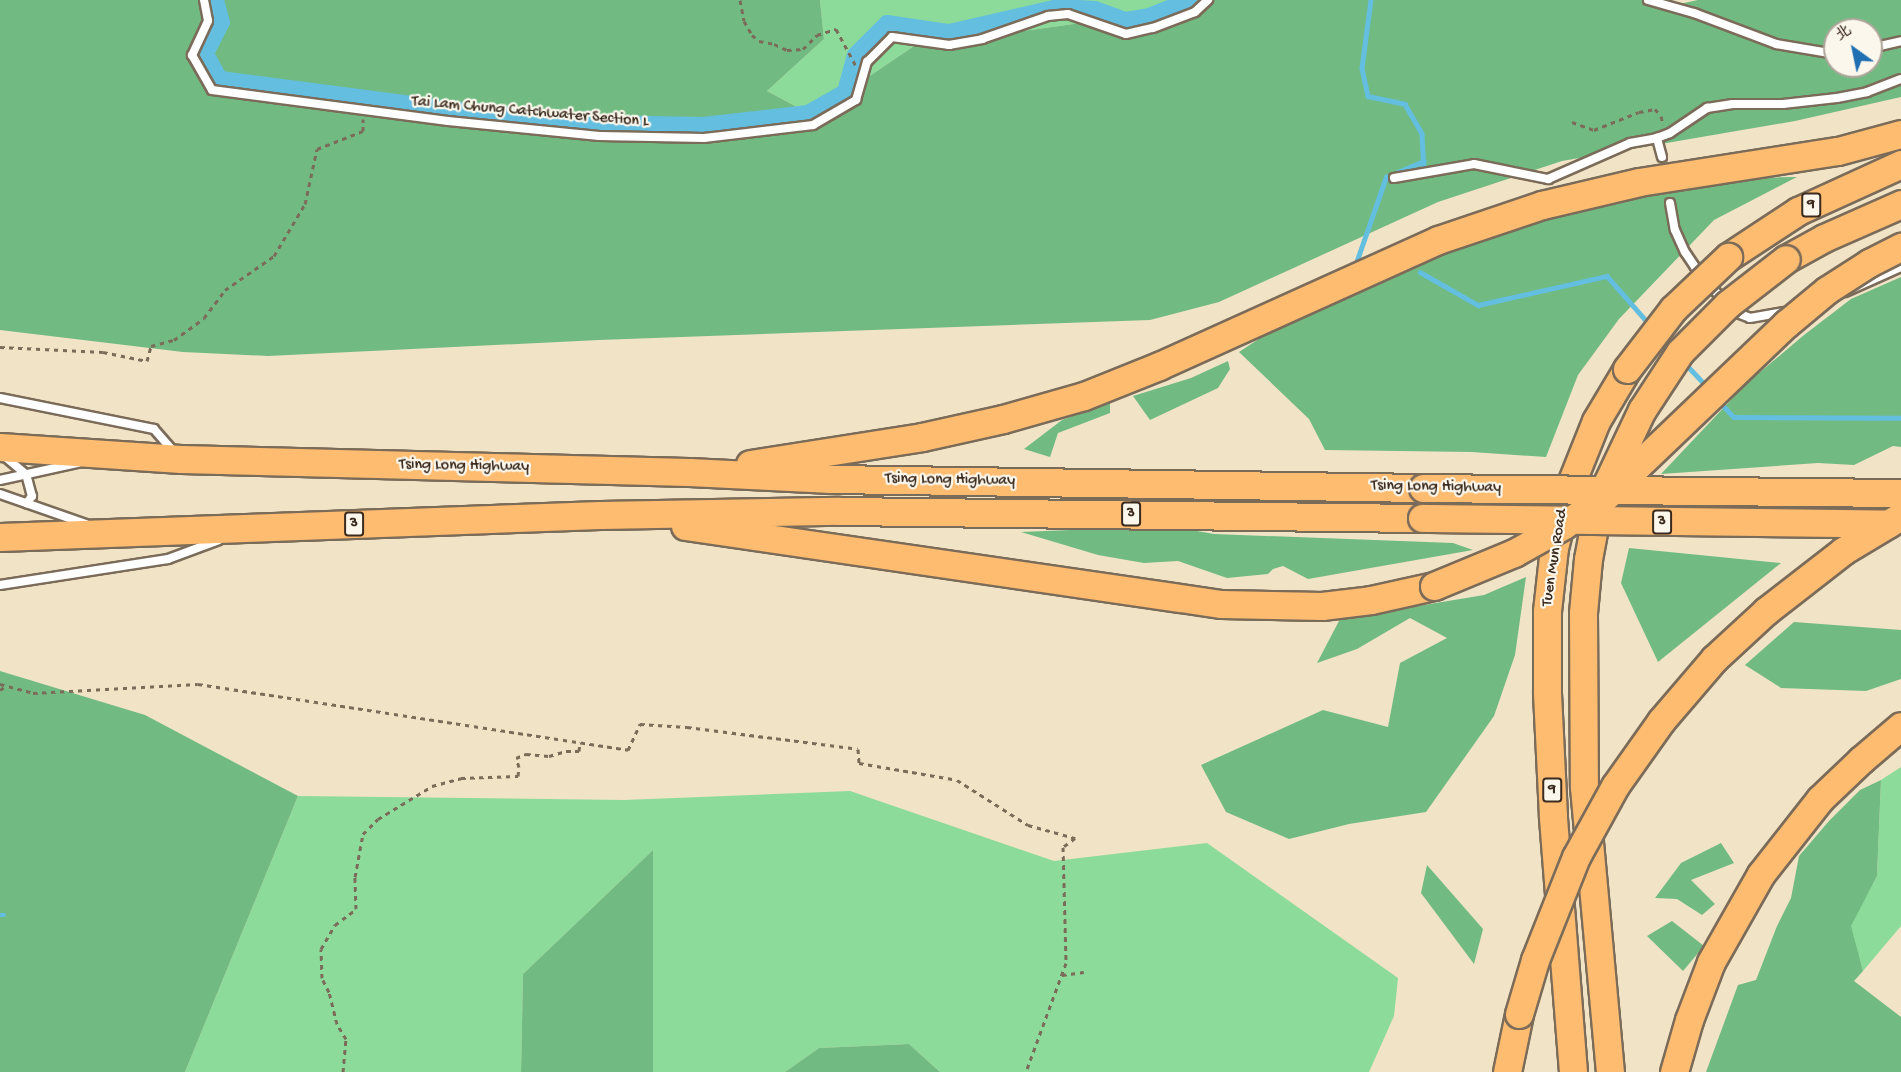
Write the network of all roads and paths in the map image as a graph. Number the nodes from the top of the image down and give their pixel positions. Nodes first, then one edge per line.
1 (204, 0) edge
2 (740, 0) edge
3 (1208, 0) edge
4 (1648, 0) edge
5 (1901, 41) edge
6 (1883, 45) edge
7 (1823, 52) edge
8 (850, 56) dead end
9 (1901, 79) edge
10 (364, 111) junction
11 (1572, 122) dead end
12 (1901, 134) edge
13 (1661, 136) junction
14 (1662, 157) dead end
15 (1901, 164) edge
16 (1394, 178) dead end
17 (1670, 202) dead end
18 (1901, 204) edge
19 (1901, 247) edge
20 (1901, 267) edge
21 (0, 347) edge
22 (0, 398) edge
23 (0, 447) edge
24 (0, 452) edge
25 (118, 455) junction
26 (181, 459) junction
27 (689, 472) junction
28 (26, 474) junction
29 (0, 480) edge
30 (1901, 493) edge
31 (0, 494) edge
32 (27, 503) junction
33 (600, 515) junction
34 (1901, 516) edge
35 (1901, 524) edge
36 (248, 528) junction
37 (107, 531) junction
38 (0, 537) edge
39 (0, 585) edge
40 (0, 684) edge
41 (6, 686) junction
42 (0, 690) edge
43 (1901, 726) edge
44 (580, 742) junction
45 (1084, 972) dead end
46 (1062, 975) junction
47 (343, 1072) edge
48 (1026, 1072) edge
49 (1507, 1072) edge
50 (1573, 1072) edge
51 (1610, 1072) edge
52 (1674, 1072) edge

1 - 10 lane, Tai Lam Chung Catchwater Section L
2 - 8 path
3 - 10 lane, Tai Lam Chung Catchwater Section L
4 - 7 lane
5 - 6 lane
9 - 13 lane
10 - 21 path
11 - 13 path
12 - 27 highway
13 - 14 lane
13 - 16 lane
15 - 50 highway, Tuen Mun Road / 9, bridge
17 - 20 lane
18 - 51 highway, Tuen Mun Road / 9, bridge
19 - 33 highway, bridge
22 - 26 lane
23 - 25 highway, Tsing Long Highway / 3
24 - 28 lane
25 - 26 highway, Tsing Long Highway / 3
25 - 28 lane
26 - 27 highway, Tsing Long Highway / 3
27 - 30 highway, Tsing Long Highway / 3, bridge
28 - 29 lane
28 - 32 lane
31 - 32 lane
32 - 37 lane
33 - 35 highway, Tsing Long Highway / 3, bridge
33 - 36 highway, Tsing Long Highway / 3
34 - 49 highway, bridge
36 - 37 highway, Tsing Long Highway / 3
36 - 39 lane
37 - 38 highway, Tsing Long Highway / 3
40 - 41 path
41 - 42 path
41 - 44 path
43 - 52 highway
44 - 46 path
44 - 47 path
45 - 46 path
46 - 48 path

